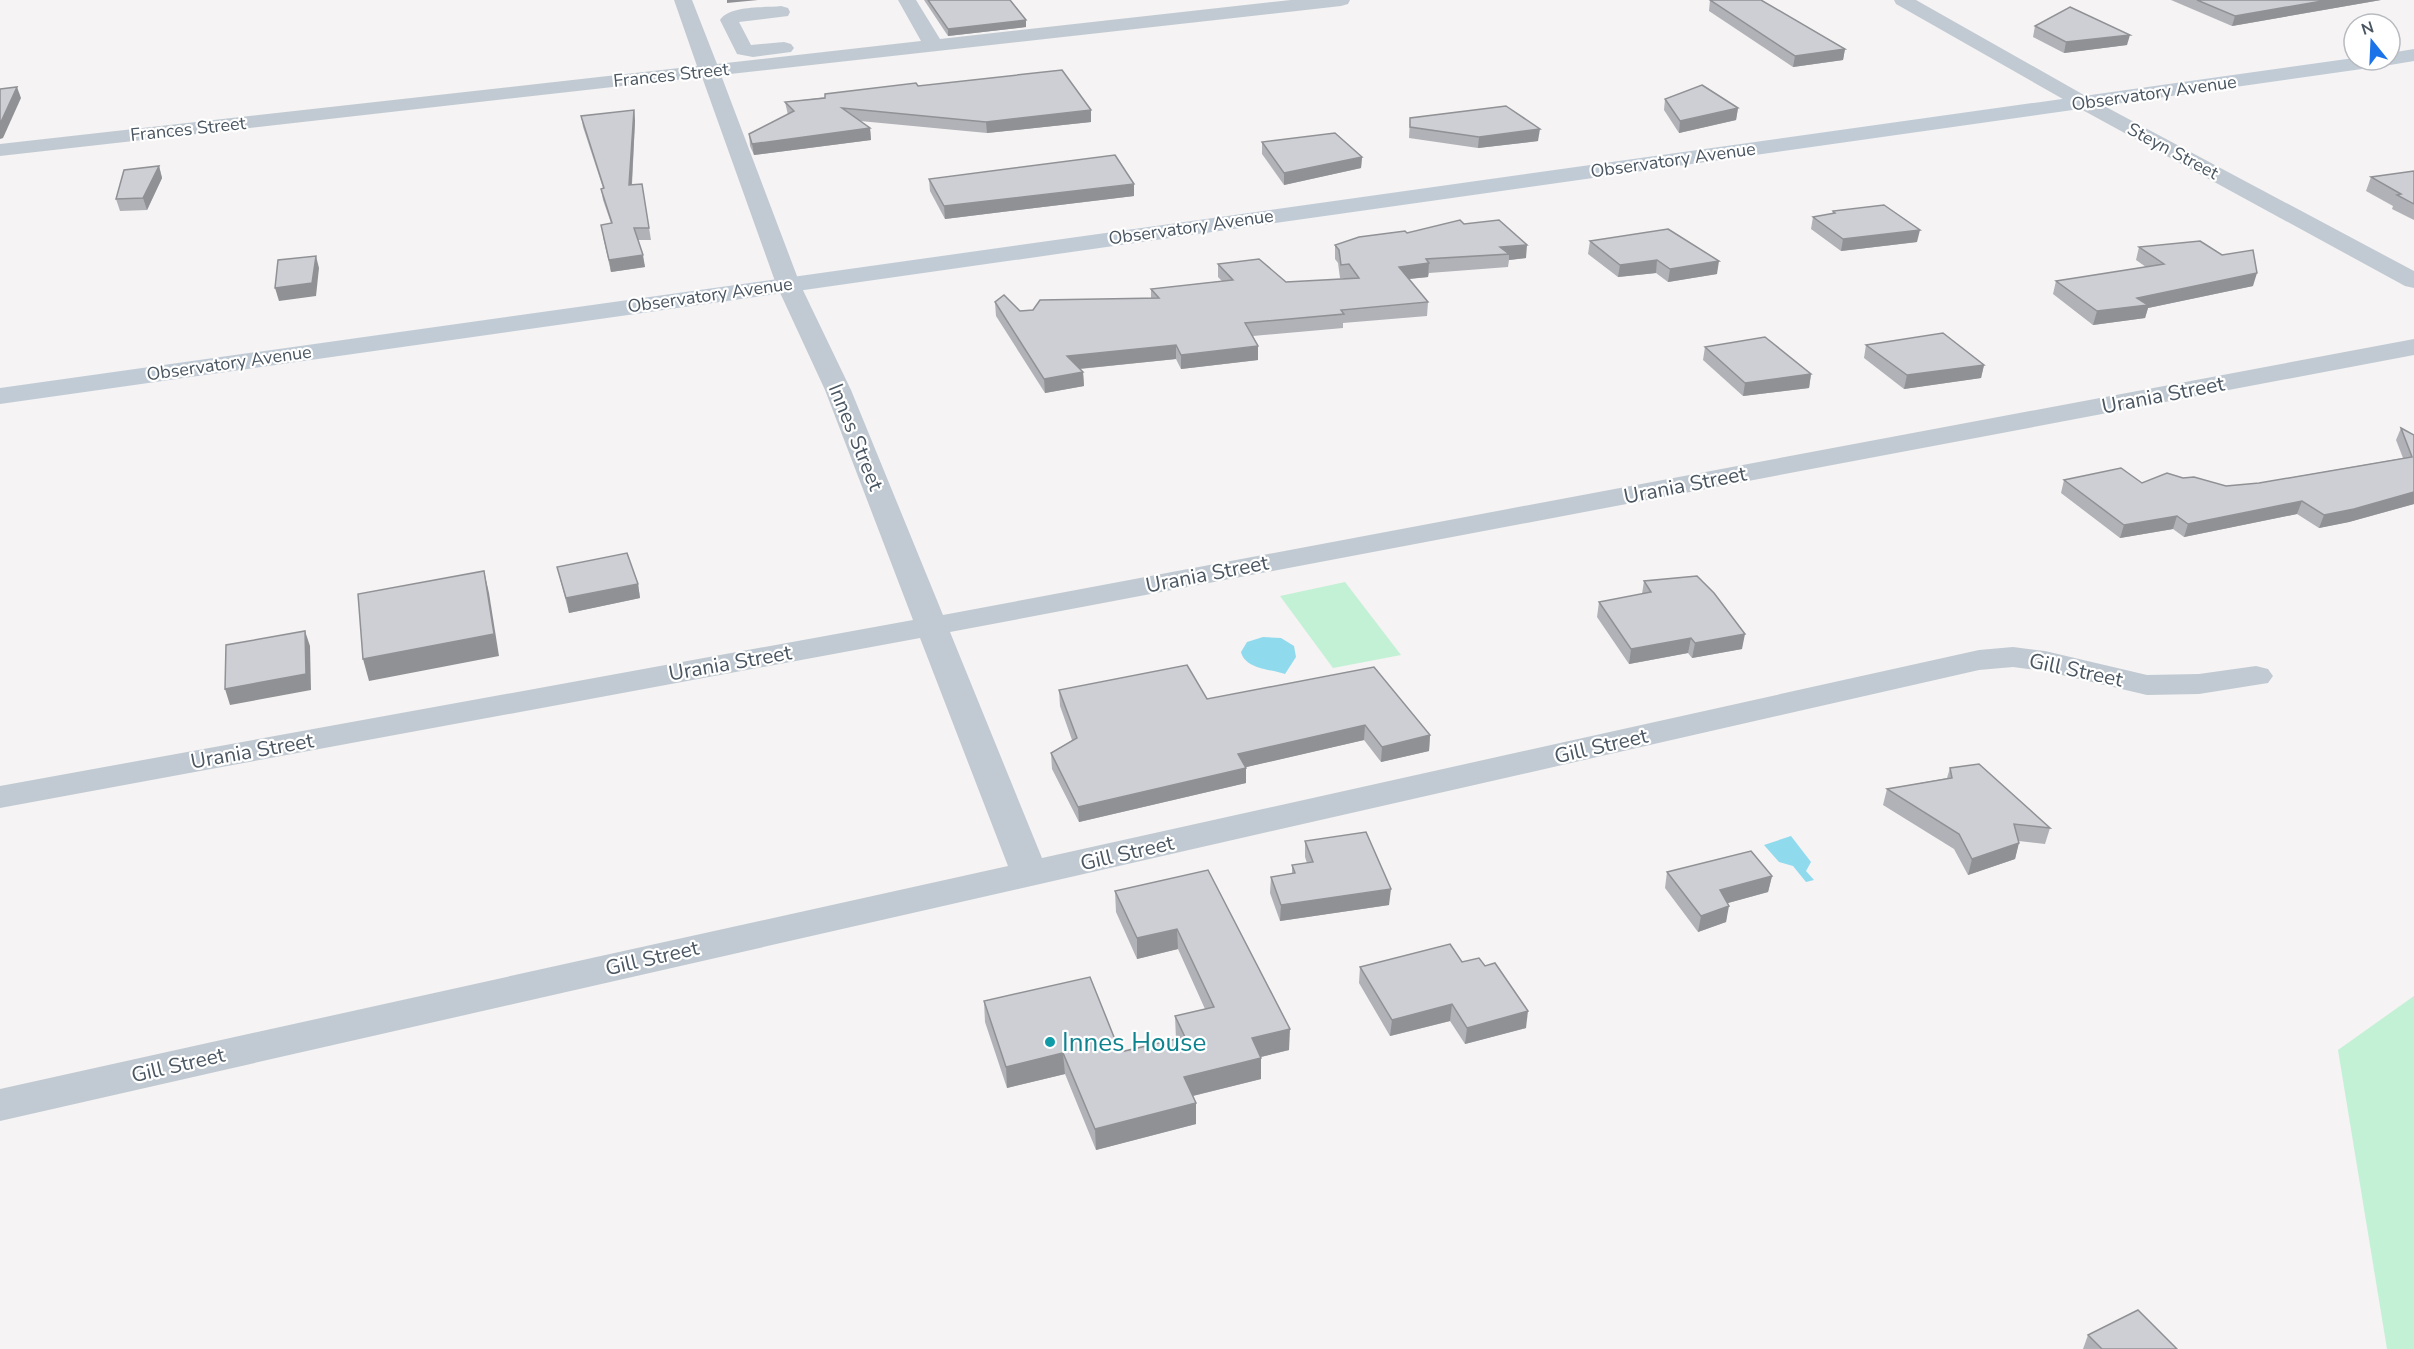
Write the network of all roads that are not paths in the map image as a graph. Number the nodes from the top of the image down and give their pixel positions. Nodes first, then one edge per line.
1 (682, 0) edge
2 (907, 0) edge
3 (1341, 0) edge
4 (1903, 0) edge
5 (781, 12) dead end
6 (930, 39) junction
7 (2342, 66) edge
8 (708, 71) junction
9 (2084, 103) junction
10 (0, 150) edge
11 (2414, 280) edge
12 (788, 284) junction
13 (2414, 347) edge
14 (0, 396) edge
15 (933, 626) junction
16 (2256, 675) dead end
17 (0, 797) edge
18 (1030, 874) junction
19 (0, 1105) edge

1 - 8 street, Innes Street
2 - 6 street
3 - 6 street, Frances Street
4 - 9 street, Steyn Street
5 - 6 street
6 - 8 street, Frances Street
7 - 9 main road, Observatory Avenue
8 - 10 street, Frances Street
8 - 12 street, Innes Street
9 - 11 street, Steyn Street
9 - 12 main road, Observatory Avenue
12 - 14 main road, Observatory Avenue
12 - 15 street, Innes Street
13 - 15 street, Urania Street
15 - 17 street, Urania Street
15 - 18 street, Innes Street
16 - 18 street, Gill Street
18 - 19 street, Gill Street

